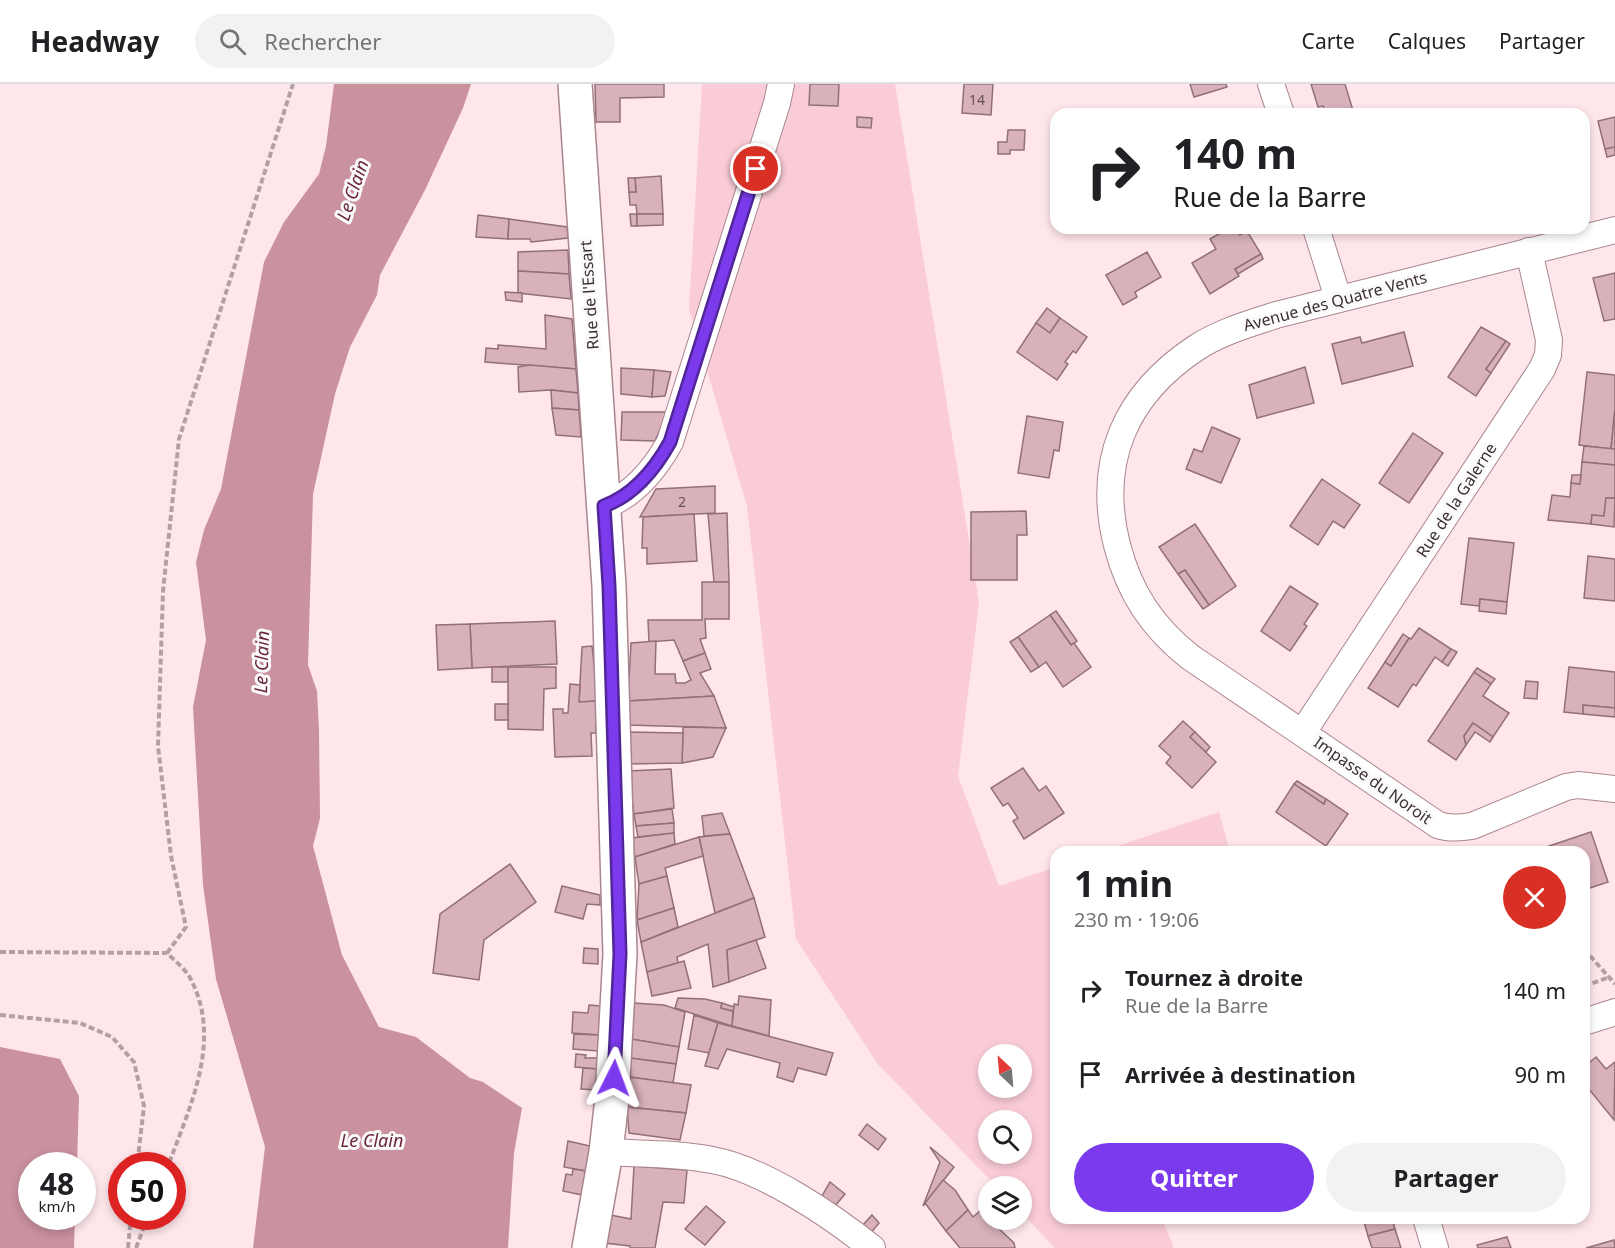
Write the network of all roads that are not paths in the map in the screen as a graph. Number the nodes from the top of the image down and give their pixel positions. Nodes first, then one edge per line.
1 (575, 84) edge
2 (781, 84) edge
3 (1271, 84) edge
4 (1279, 108) edge
5 (1615, 230) edge
6 (1318, 234) edge
7 (1529, 251) junction
8 (1338, 298) junction
9 (604, 506) junction
10 (1303, 732) junction
11 (1615, 789) edge
12 (1615, 1012) edge
13 (1590, 1020) edge
14 (606, 1152) junction
15 (1428, 1224) edge
16 (589, 1248) edge
17 (872, 1248) edge
18 (1435, 1248) edge

1 - 9 main road, Rue de l'Essart
2 - 9 street
3 - 4 street
5 - 7 street, Avenue des Quatre Vents
6 - 8 street
7 - 8 street, Avenue des Quatre Vents
7 - 10 street, Rue de la Galerne
8 - 10 street, Avenue des Quatre Vents
9 - 14 main road, Rue de l'Essart
10 - 11 street, Impasse du Noroit
12 - 13 street
14 - 16 main road, Rue de l'Essart
14 - 17 street
15 - 18 street

